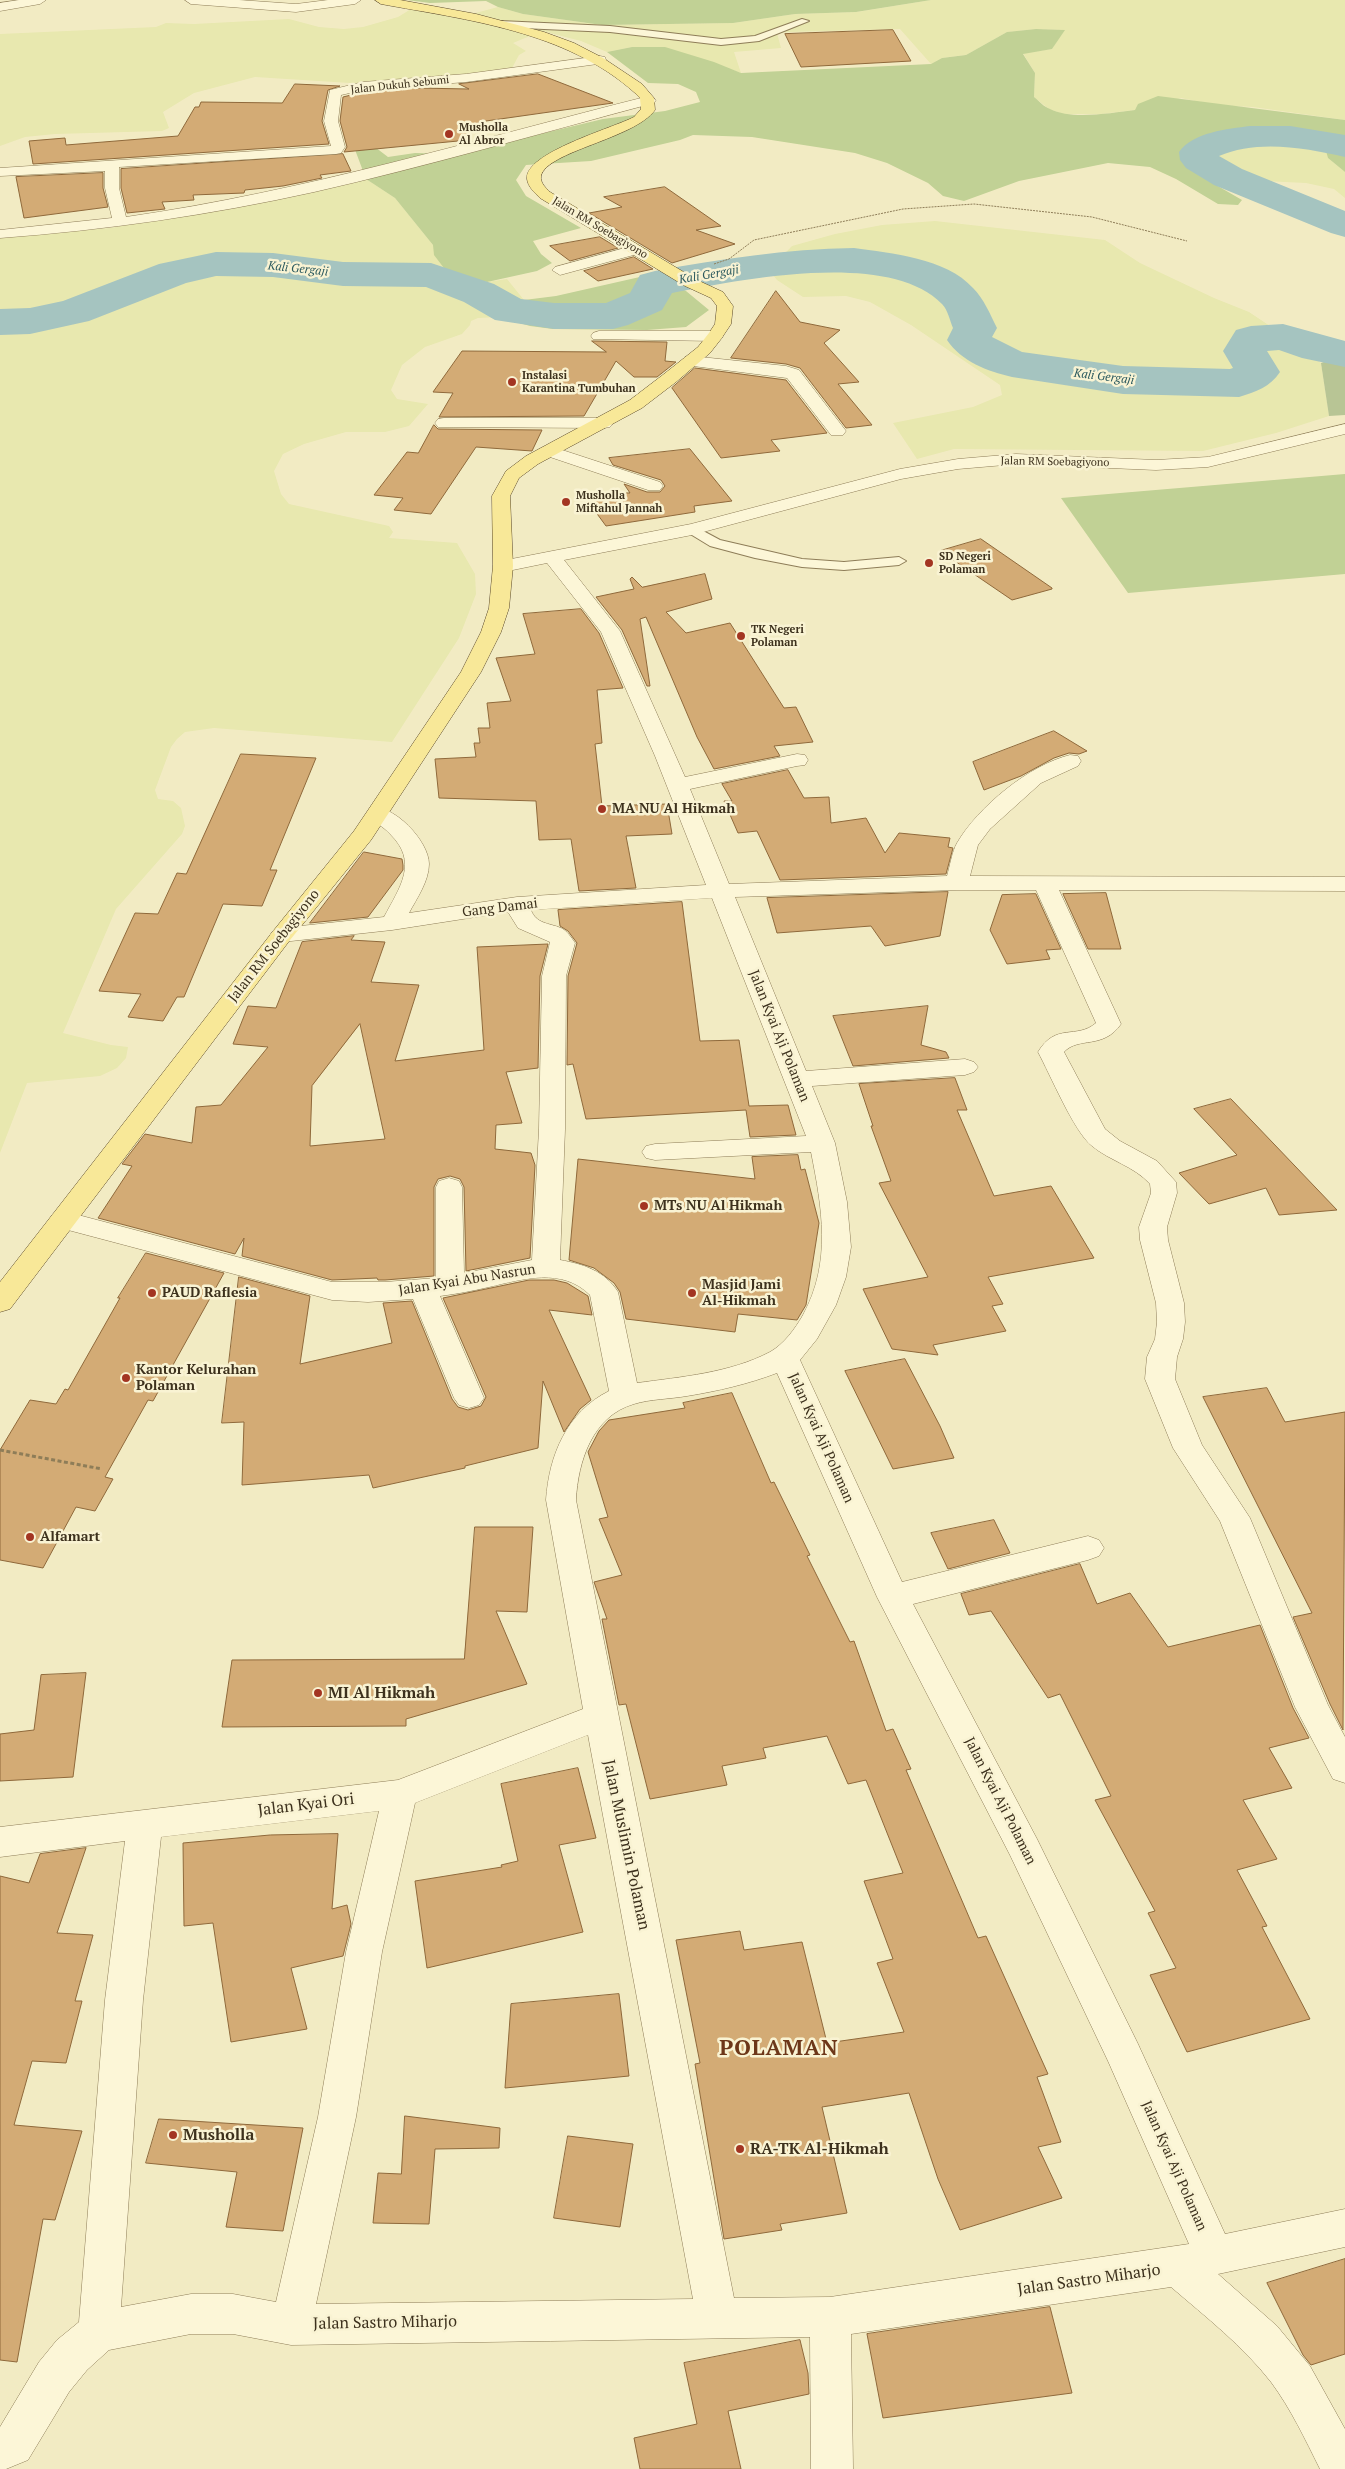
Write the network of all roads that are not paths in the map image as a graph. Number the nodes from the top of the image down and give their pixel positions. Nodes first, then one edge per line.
1 (40, 0) edge
2 (191, 0) edge
3 (355, 0) edge
4 (380, 0) edge
5 (0, 7) edge
6 (805, 21) dead end
7 (500, 24) junction
8 (600, 60) junction
9 (649, 100) junction
10 (313, 153) junction
11 (112, 166) junction
12 (0, 172) edge
13 (334, 182) junction
14 (120, 221) junction
15 (0, 234) edge
16 (636, 250) junction
17 (560, 270) dead end
18 (599, 336) dead end
19 (715, 336) junction
20 (691, 362) junction
21 (444, 423) dead end
22 (604, 423) junction
23 (1345, 429) edge
24 (837, 430) dead end
25 (550, 451) junction
26 (654, 486) dead end
27 (692, 529) junction
28 (551, 556) junction
29 (899, 561) dead end
30 (503, 566) junction
31 (797, 760) dead end
32 (1070, 761) dead end
33 (677, 785) junction
34 (378, 813) junction
35 (958, 883) junction
36 (1044, 883) junction
37 (1345, 884) edge
38 (719, 891) junction
39 (517, 904) junction
40 (392, 923) junction
41 (282, 935) junction
42 (965, 1068) dead end
43 (796, 1079) junction
44 (822, 1144) junction
45 (655, 1152) dead end
46 (449, 1187) dead end
47 (63, 1220) junction
48 (546, 1268) junction
49 (437, 1288) junction
50 (0, 1302) edge
51 (784, 1357) junction
52 (625, 1396) junction
53 (469, 1398) dead end
54 (1088, 1548) dead end
55 (893, 1597) junction
56 (600, 1716) junction
57 (1345, 1769) edge
58 (400, 1794) junction
59 (145, 1825) junction
60 (0, 1842) edge
61 (1345, 2228) edge
62 (1196, 2262) junction
63 (830, 2317) junction
64 (717, 2318) junction
65 (291, 2325) junction
66 (99, 2332) junction
67 (10, 2455) edge
68 (832, 2469) edge
69 (1342, 2469) edge

1 - 5 street
2 - 3 street
4 - 7 main road
6 - 7 lane
7 - 8 main road
8 - 9 main road
8 - 10 street, Jalan Dukuh Sebumi
9 - 13 street
9 - 16 main road, Jalan RM Soebagiyono
10 - 11 street, Jalan Dukuh Sebumi
10 - 13 street
11 - 12 street, Jalan Dukuh Sebumi
11 - 14 street
13 - 14 street
14 - 15 street
16 - 17 street
16 - 19 main road, Jalan RM Soebagiyono
18 - 19 street
19 - 20 main road, Jalan RM Soebagiyono
20 - 22 main road, Jalan RM Soebagiyono
20 - 24 street
21 - 22 street
22 - 25 main road, Jalan RM Soebagiyono
23 - 27 street, Jalan RM Soebagiyono
25 - 26 street
25 - 30 main road, Jalan RM Soebagiyono
27 - 28 street, Jalan RM Soebagiyono
27 - 29 lane
28 - 30 street, Jalan RM Soebagiyono
28 - 33 street, Jalan Kyai Aji Polaman
30 - 34 main road, Jalan RM Soebagiyono
31 - 33 street
32 - 35 street
33 - 38 street, Jalan Kyai Aji Polaman
34 - 40 street
34 - 41 main road, Jalan RM Soebagiyono
35 - 36 street, Gang Damai
35 - 38 street, Gang Damai
36 - 37 street, Gang Damai
36 - 57 street
38 - 39 street, Gang Damai
38 - 43 street, Jalan Kyai Aji Polaman
39 - 40 street, Gang Damai
39 - 48 street
40 - 41 street, Gang Damai
41 - 47 main road, Jalan RM Soebagiyono
42 - 43 street
43 - 44 street, Jalan Kyai Aji Polaman
44 - 45 street
44 - 51 street, Jalan Kyai Aji Polaman
46 - 49 street
47 - 49 street, Jalan Kyai Abu Nasrun
47 - 50 main road, Jalan RM Soebagiyono
48 - 49 street, Jalan Kyai Abu Nasrun
48 - 52 street, Jalan Kyai Abu Nasrun
49 - 53 street
51 - 52 street
51 - 55 street, Jalan Kyai Aji Polaman
52 - 56 street, Jalan Muslimin Polaman
54 - 55 street
55 - 62 street, Jalan Kyai Aji Polaman
56 - 58 street, Jalan Kyai Ori
56 - 64 street, Jalan Muslimin Polaman
58 - 59 street, Jalan Kyai Ori
58 - 65 street
59 - 60 street, Jalan Kyai Ori
59 - 66 street
61 - 62 street, Jalan Sastro Miharjo
62 - 63 street, Jalan Sastro Miharjo
62 - 69 street
63 - 64 street, Jalan Sastro Miharjo
63 - 68 street
64 - 65 street, Jalan Sastro Miharjo
65 - 66 street, Jalan Sastro Miharjo
66 - 67 street, Jalan Sastro Miharjo

